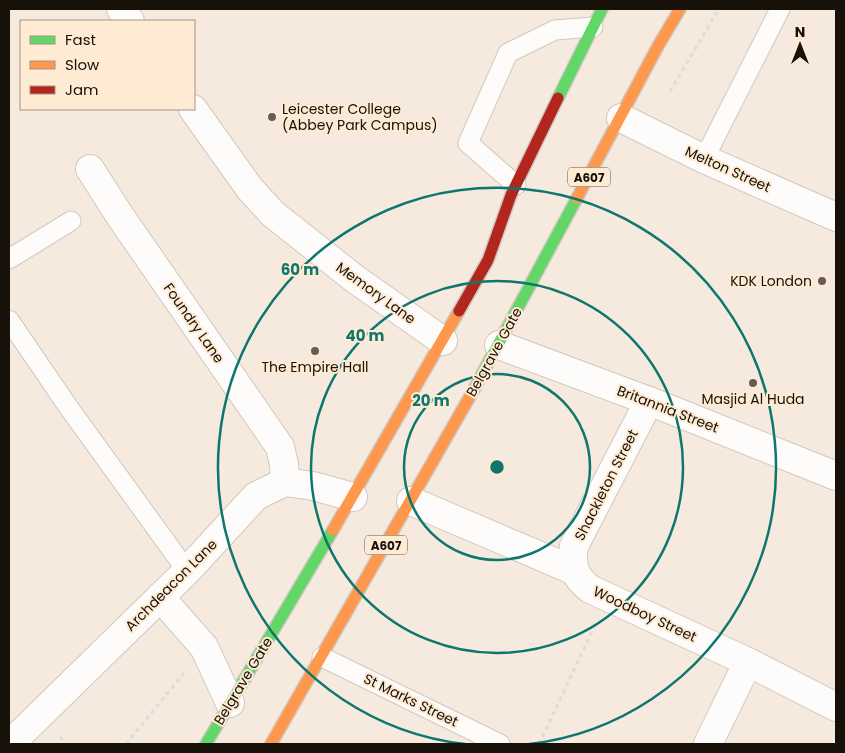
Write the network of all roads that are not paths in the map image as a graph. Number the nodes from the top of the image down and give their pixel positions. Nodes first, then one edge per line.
1 (121, 9) edge
2 (602, 9) edge
3 (680, 9) edge
4 (780, 9) edge
5 (129, 20) edge
6 (593, 27) junction
7 (194, 110) edge
8 (621, 118) junction
9 (704, 159) junction
10 (90, 170) dead end
11 (516, 185) junction
12 (836, 217) edge
13 (71, 221) dead end
14 (9, 259) edge
15 (9, 320) edge
16 (442, 341) junction
17 (498, 345) junction
18 (649, 401) junction
19 (836, 476) edge
20 (285, 482) junction
21 (353, 497) junction
22 (411, 501) junction
23 (188, 571) junction
24 (575, 571) junction
25 (160, 597) junction
26 (322, 657) junction
27 (748, 662) junction
28 (230, 703) junction
29 (836, 707) edge
30 (10, 744) edge
31 (206, 744) edge
32 (271, 744) edge
33 (500, 744) edge
34 (708, 744) edge

1 - 5 street
2 - 6 main road, Belgrave Gate
3 - 8 main road, Belgrave Gate / A607
4 - 9 lane
6 - 11 main road, Belgrave Gate
6 - 11 lane
7 - 16 street, Memory Lane
8 - 9 street, Melton Street
8 - 17 main road, Belgrave Gate / A607
9 - 12 street, Melton Street
10 - 20 street, Foundry Lane
11 - 16 main road, Belgrave Gate
13 - 14 lane
15 - 23 lane
16 - 21 main road, Belgrave Gate
17 - 18 street, Britannia Street
17 - 22 main road, Belgrave Gate / A607
18 - 19 street, Britannia Street
18 - 24 street, Shackleton Street
20 - 21 street
20 - 23 street, Archdeacon Lane
21 - 28 main road, Belgrave Gate
22 - 24 street, Woodboy Street
22 - 26 main road, Belgrave Gate / A607
23 - 25 street, Archdeacon Lane
24 - 27 street, Woodboy Street
25 - 28 street
25 - 30 street, Archdeacon Lane
26 - 32 main road, Belgrave Gate / A607
26 - 33 lane, St Marks Street
27 - 29 street, Woodboy Street
27 - 34 street
28 - 31 main road, Belgrave Gate

